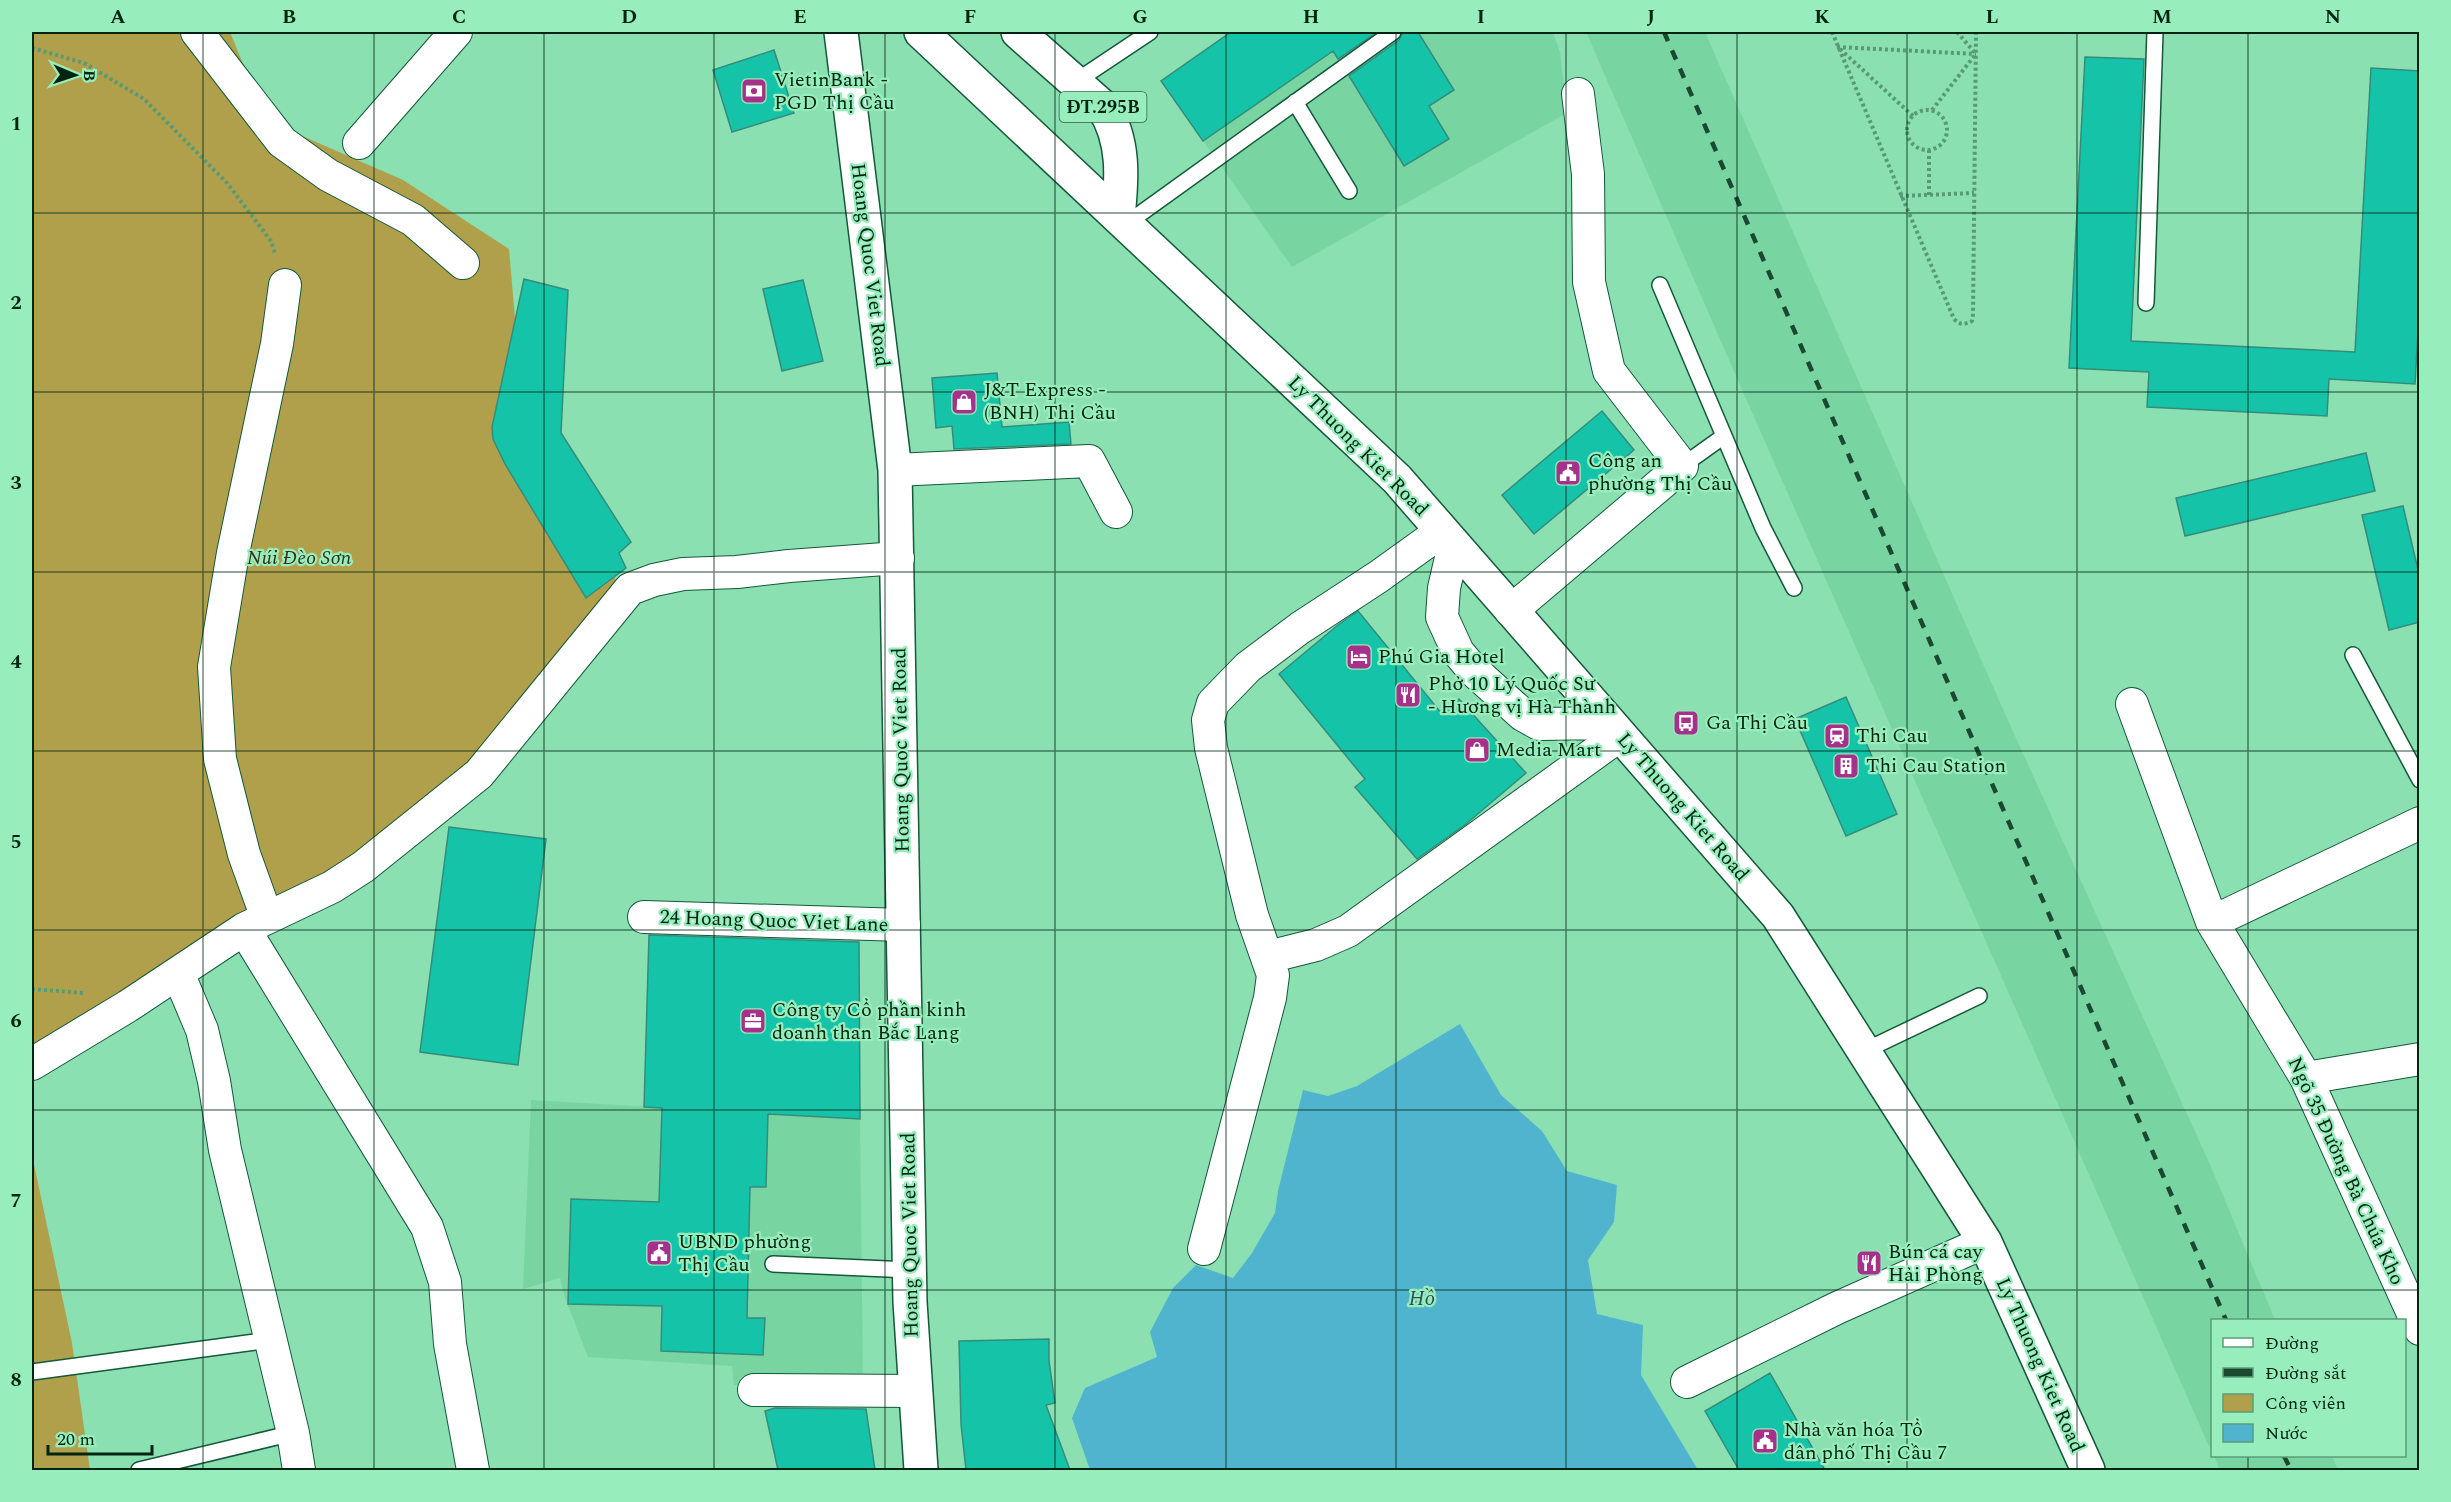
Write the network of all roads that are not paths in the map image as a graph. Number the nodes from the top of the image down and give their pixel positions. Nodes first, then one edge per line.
1 (197, 32) edge
2 (456, 32) edge
3 (841, 32) edge
4 (921, 32) edge
5 (1018, 32) edge
6 (1149, 32) edge
7 (1393, 32) edge
8 (2155, 32) edge
9 (1075, 82) junction
10 (1578, 94) dead end
11 (1295, 102) junction
12 (359, 143) dead end
13 (1349, 191) dead end
14 (1122, 220) junction
15 (463, 263) dead end
16 (285, 285) road end
17 (1660, 285) dead end
18 (2146, 303) dead end
19 (1724, 436) junction
20 (1682, 466) junction
21 (895, 471) junction
22 (1116, 512) dead end
23 (1448, 538) junction
24 (898, 558) junction
25 (1794, 588) dead end
26 (1511, 611) junction
27 (2353, 655) dead end
28 (2132, 704) dead end
29 (1614, 729) junction
30 (2420, 780) edge
31 (2420, 823) edge
32 (644, 916) dead end
33 (2212, 922) junction
34 (255, 924) junction
35 (904, 925) junction
36 (1268, 957) junction
37 (178, 973) junction
38 (1979, 996) dead end
39 (1864, 1052) junction
40 (2420, 1059) edge
41 (32, 1064) edge
42 (2306, 1078) junction
43 (1985, 1242) junction
44 (1204, 1248) dead end
45 (773, 1264) dead end
46 (910, 1270) junction
47 (2416, 1310) edge
48 (270, 1340) junction
49 (32, 1372) edge
50 (1687, 1382) dead end
51 (754, 1390) dead end
52 (915, 1390) junction
53 (293, 1432) junction
54 (139, 1470) edge
55 (299, 1470) edge
56 (472, 1470) edge
57 (921, 1470) edge
58 (2088, 1470) edge

1 - 15 street
2 - 12 street
3 - 21 main road, Hoang Quoc Viet Road
4 - 14 main road, Ly Thuong Kiet Road / ĐT.295B
5 - 9 main road, ĐT.295B
6 - 9 lane
7 - 11 lane
8 - 18 lane
9 - 14 main road, ĐT.295B
10 - 20 street
11 - 13 lane
11 - 14 lane
14 - 23 main road, Ly Thuong Kiet Road / ĐT.295B
16 - 34 street
17 - 19 lane
19 - 20 lane
19 - 25 lane
20 - 26 street
21 - 22 street
21 - 24 main road, Hoang Quoc Viet Road
23 - 26 main road, Ly Thuong Kiet Road / ĐT.295B
23 - 29 street
23 - 36 street
24 - 34 street
24 - 35 main road, Hoang Quoc Viet Road
26 - 29 main road, Ly Thuong Kiet Road / ĐT.295B
27 - 30 lane
28 - 33 street, Ngõ 35 Đường Bà Chúa Kho
29 - 36 street
29 - 39 main road, Ly Thuong Kiet Road / ĐT.295B
31 - 33 street
32 - 35 street, 24 Hoang Quoc Viet Lane
33 - 42 street, Ngõ 35 Đường Bà Chúa Kho
34 - 37 street
34 - 56 street
35 - 46 main road, Hoang Quoc Viet Road
36 - 44 street
37 - 41 street
37 - 48 street
38 - 39 lane
39 - 43 main road, Ly Thuong Kiet Road / ĐT.295B
40 - 42 street
42 - 47 street, Ngõ 35 Đường Bà Chúa Kho
43 - 50 street
43 - 58 main road, Ly Thuong Kiet Road / ĐT.295B
45 - 46 lane
46 - 52 main road, Hoang Quoc Viet Road
48 - 49 lane
48 - 53 street
51 - 52 street
52 - 57 main road, Hoang Quoc Viet Road
53 - 54 lane
53 - 55 street

